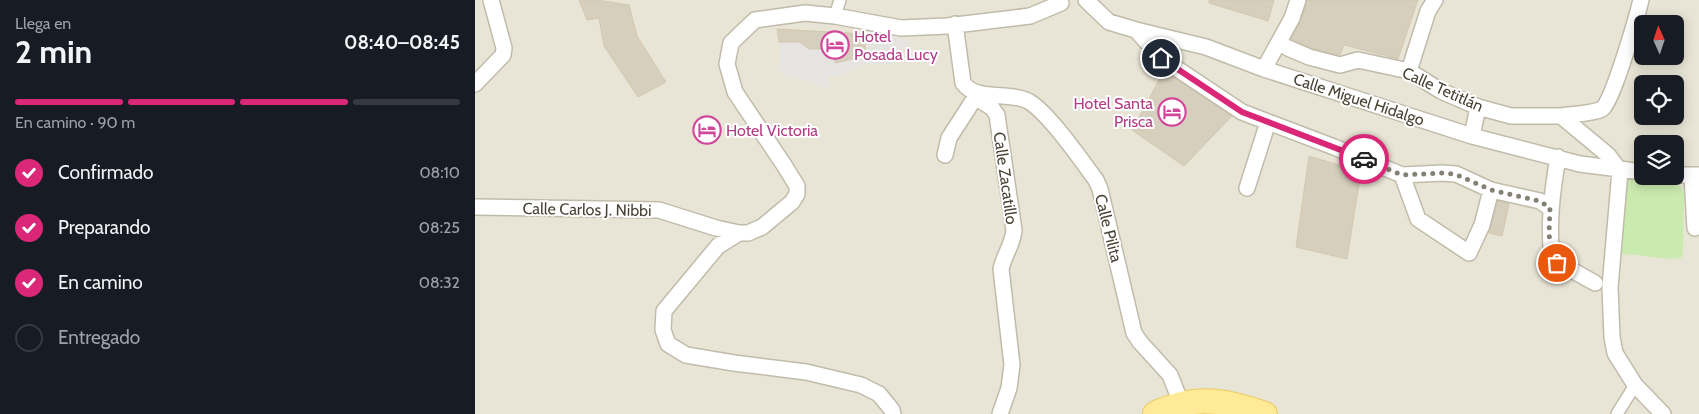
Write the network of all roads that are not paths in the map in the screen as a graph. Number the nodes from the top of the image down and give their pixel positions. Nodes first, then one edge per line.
1 (491, 0) edge
2 (840, 0) edge
3 (1080, 0) edge
4 (1086, 0) edge
5 (1298, 0) edge
6 (1435, 0) edge
7 (1641, 0) edge
8 (1060, 2) edge
9 (835, 16) junction
10 (955, 24) junction
11 (1136, 30) junction
12 (1279, 43) junction
13 (1264, 69) junction
14 (1409, 71) junction
15 (475, 84) edge
16 (976, 95) junction
17 (1478, 107) junction
18 (1561, 116) junction
19 (1267, 122) junction
20 (1472, 136) junction
21 (945, 155) dead end
22 (1558, 157) junction
23 (1620, 171) junction
24 (1634, 172) edge
25 (1402, 175) junction
26 (1695, 176) edge
27 (1247, 188) dead end
28 (1491, 190) junction
29 (475, 207) edge
30 (1550, 208) junction
31 (716, 228) junction
32 (1695, 228) dead end
33 (739, 233) junction
34 (718, 246) junction
35 (1595, 283) dead end
36 (1635, 385) junction
37 (1181, 403) junction
38 (893, 414) edge
39 (999, 414) edge
40 (1155, 414) edge
41 (1265, 414) edge
42 (1617, 414) edge
43 (1663, 414) edge

1 - 15 street
2 - 9 street
3 - 8 street, Calle Carlos J. Nibbi
4 - 11 street, Calle Miguel Hidalgo
5 - 12 street
6 - 14 street
7 - 18 street, Calle Tetitlán
8 - 10 street, Calle Carlos J. Nibbi
9 - 10 street, Calle Carlos J. Nibbi
9 - 33 street, Calle Carlos J. Nibbi
10 - 16 street
11 - 13 street, Calle Miguel Hidalgo
11 - 19 street
12 - 13 street
12 - 14 street, Calle Tetitlán
13 - 20 street, Calle Miguel Hidalgo
14 - 17 street, Calle Tetitlán
16 - 21 street
16 - 37 street, Calle Pilita
16 - 39 street, Calle Zacatillo
17 - 18 street, Calle Tetitlán
17 - 20 street
18 - 23 street
19 - 25 street
19 - 27 street
20 - 22 street, Calle Miguel Hidalgo
22 - 23 street, Calle Miguel Hidalgo
22 - 30 street
23 - 24 street, Calle Miguel Hidalgo
23 - 36 street
25 - 28 street
25 - 28 street
26 - 32 street
28 - 30 street
29 - 31 street, Calle Carlos J. Nibbi
30 - 35 street
31 - 33 street, Calle Carlos J. Nibbi
31 - 34 street
33 - 34 street
34 - 38 street
36 - 42 street
36 - 43 street
37 - 40 main road
37 - 41 main road

